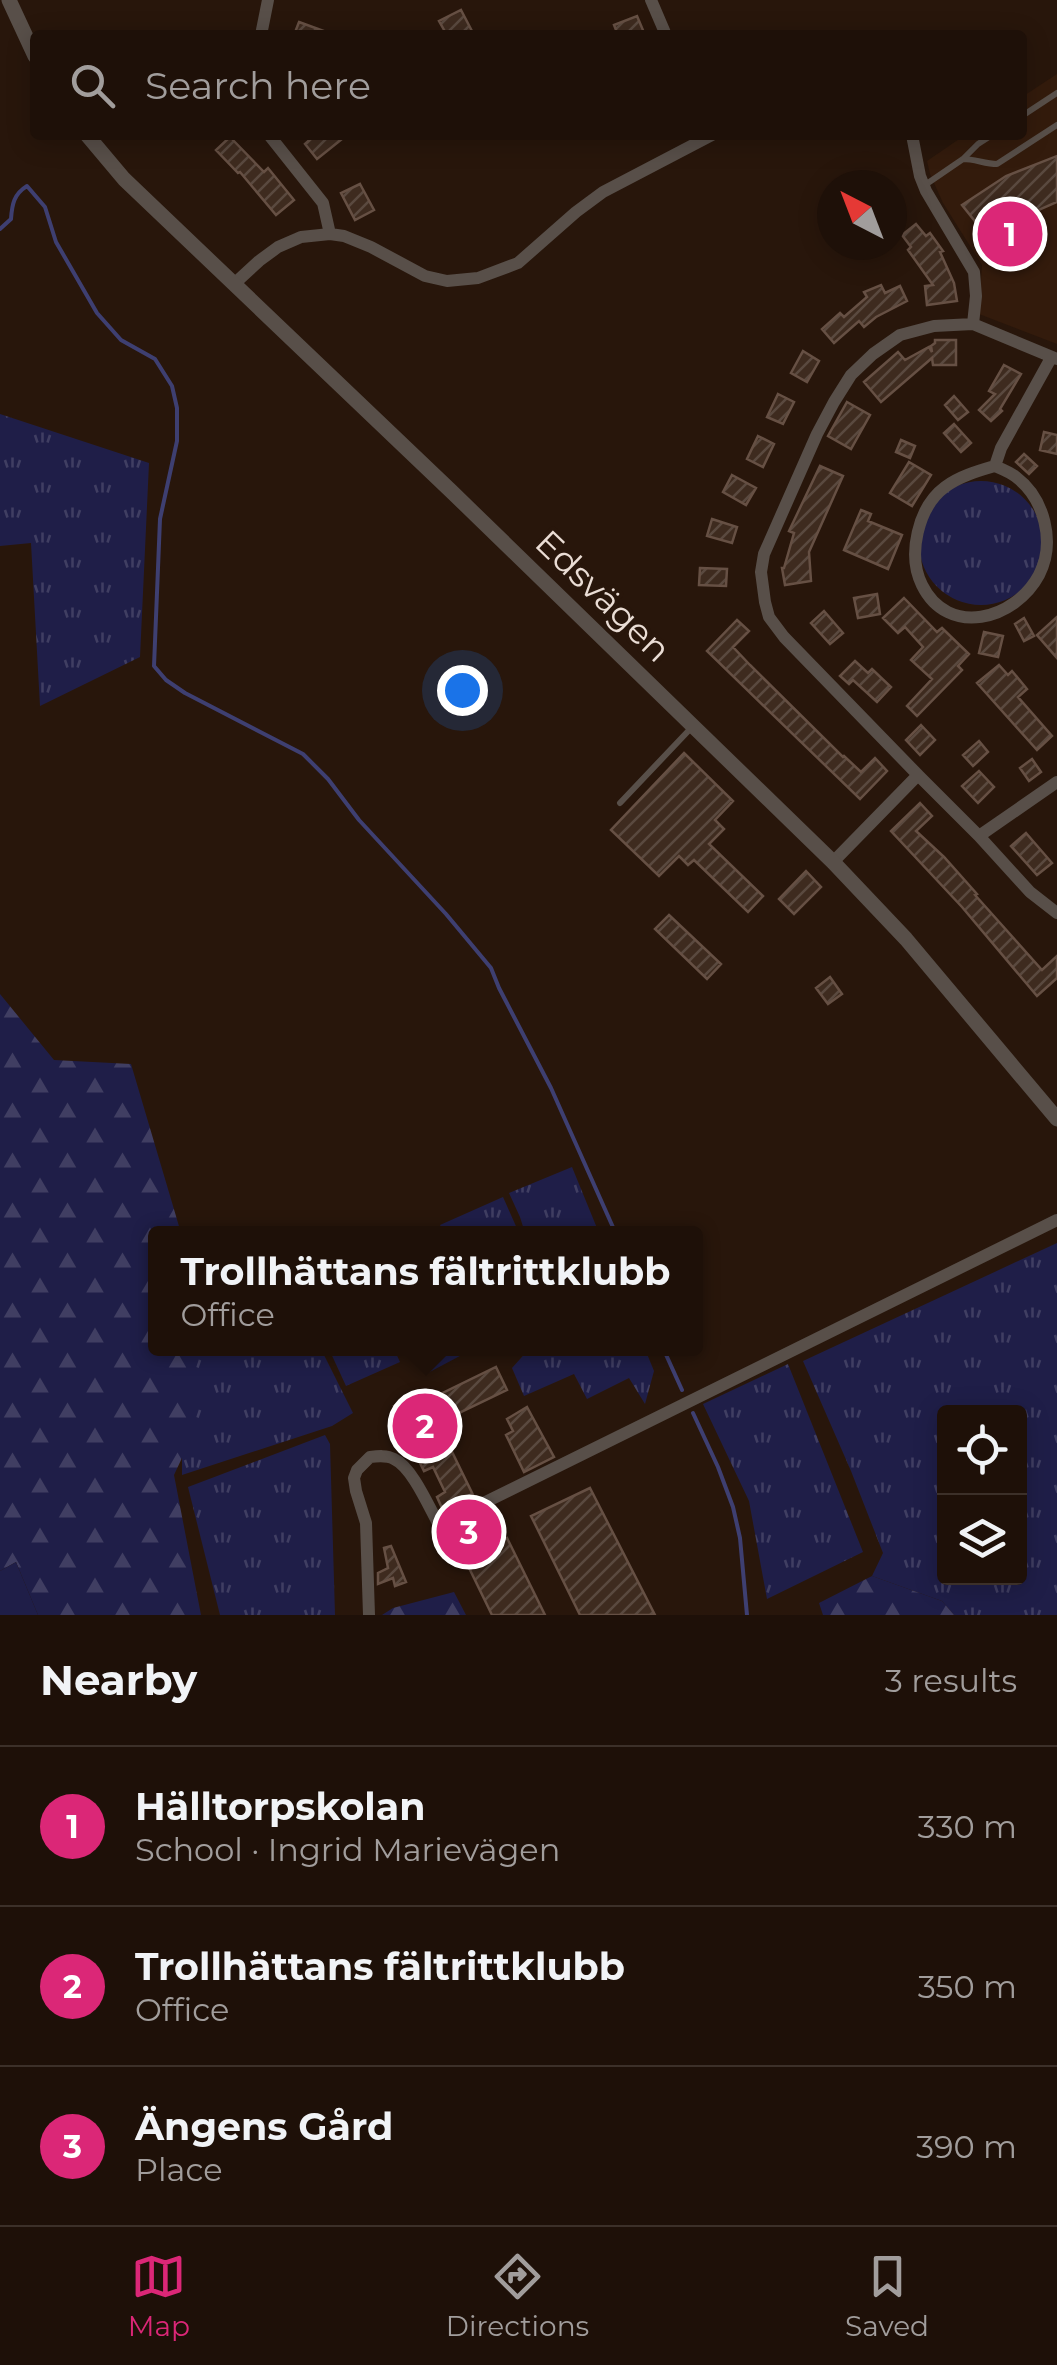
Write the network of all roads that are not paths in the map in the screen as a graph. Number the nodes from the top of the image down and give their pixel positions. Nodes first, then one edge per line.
1 (8, 0) edge
2 (268, 0) edge
3 (651, 0) edge
4 (262, 30) edge
5 (664, 30) edge
6 (30, 46) edge
7 (1057, 93) edge
8 (1027, 113) edge
9 (1057, 125) edge
10 (91, 140) edge
11 (273, 140) edge
12 (700, 140) edge
13 (913, 140) edge
14 (984, 140) edge
15 (963, 159) junction
16 (924, 186) junction
17 (330, 234) junction
18 (234, 284) junction
19 (972, 324) junction
20 (1054, 358) edge
21 (996, 466) junction
22 (694, 725) junction
23 (918, 775) junction
24 (1057, 782) edge
25 (620, 803) dead end
26 (979, 836) junction
27 (834, 862) junction
28 (1057, 913) edge
29 (1057, 1119) edge
30 (1057, 1220) edge
31 (369, 1615) edge

1 - 6 street
2 - 4 street
3 - 5 street
7 - 8 lane
9 - 15 lane
10 - 18 street, Edsvägen
11 - 17 street
12 - 17 street
13 - 16 street
14 - 15 lane
15 - 16 lane
16 - 19 street
17 - 18 street
18 - 22 street, Edsvägen
19 - 20 street
19 - 23 street
20 - 21 street
21 - 21 street
22 - 25 lane
22 - 27 street, Edsvägen
23 - 26 street
23 - 27 street
24 - 26 street
26 - 28 street
27 - 29 street, Edsvägen
30 - 31 street

